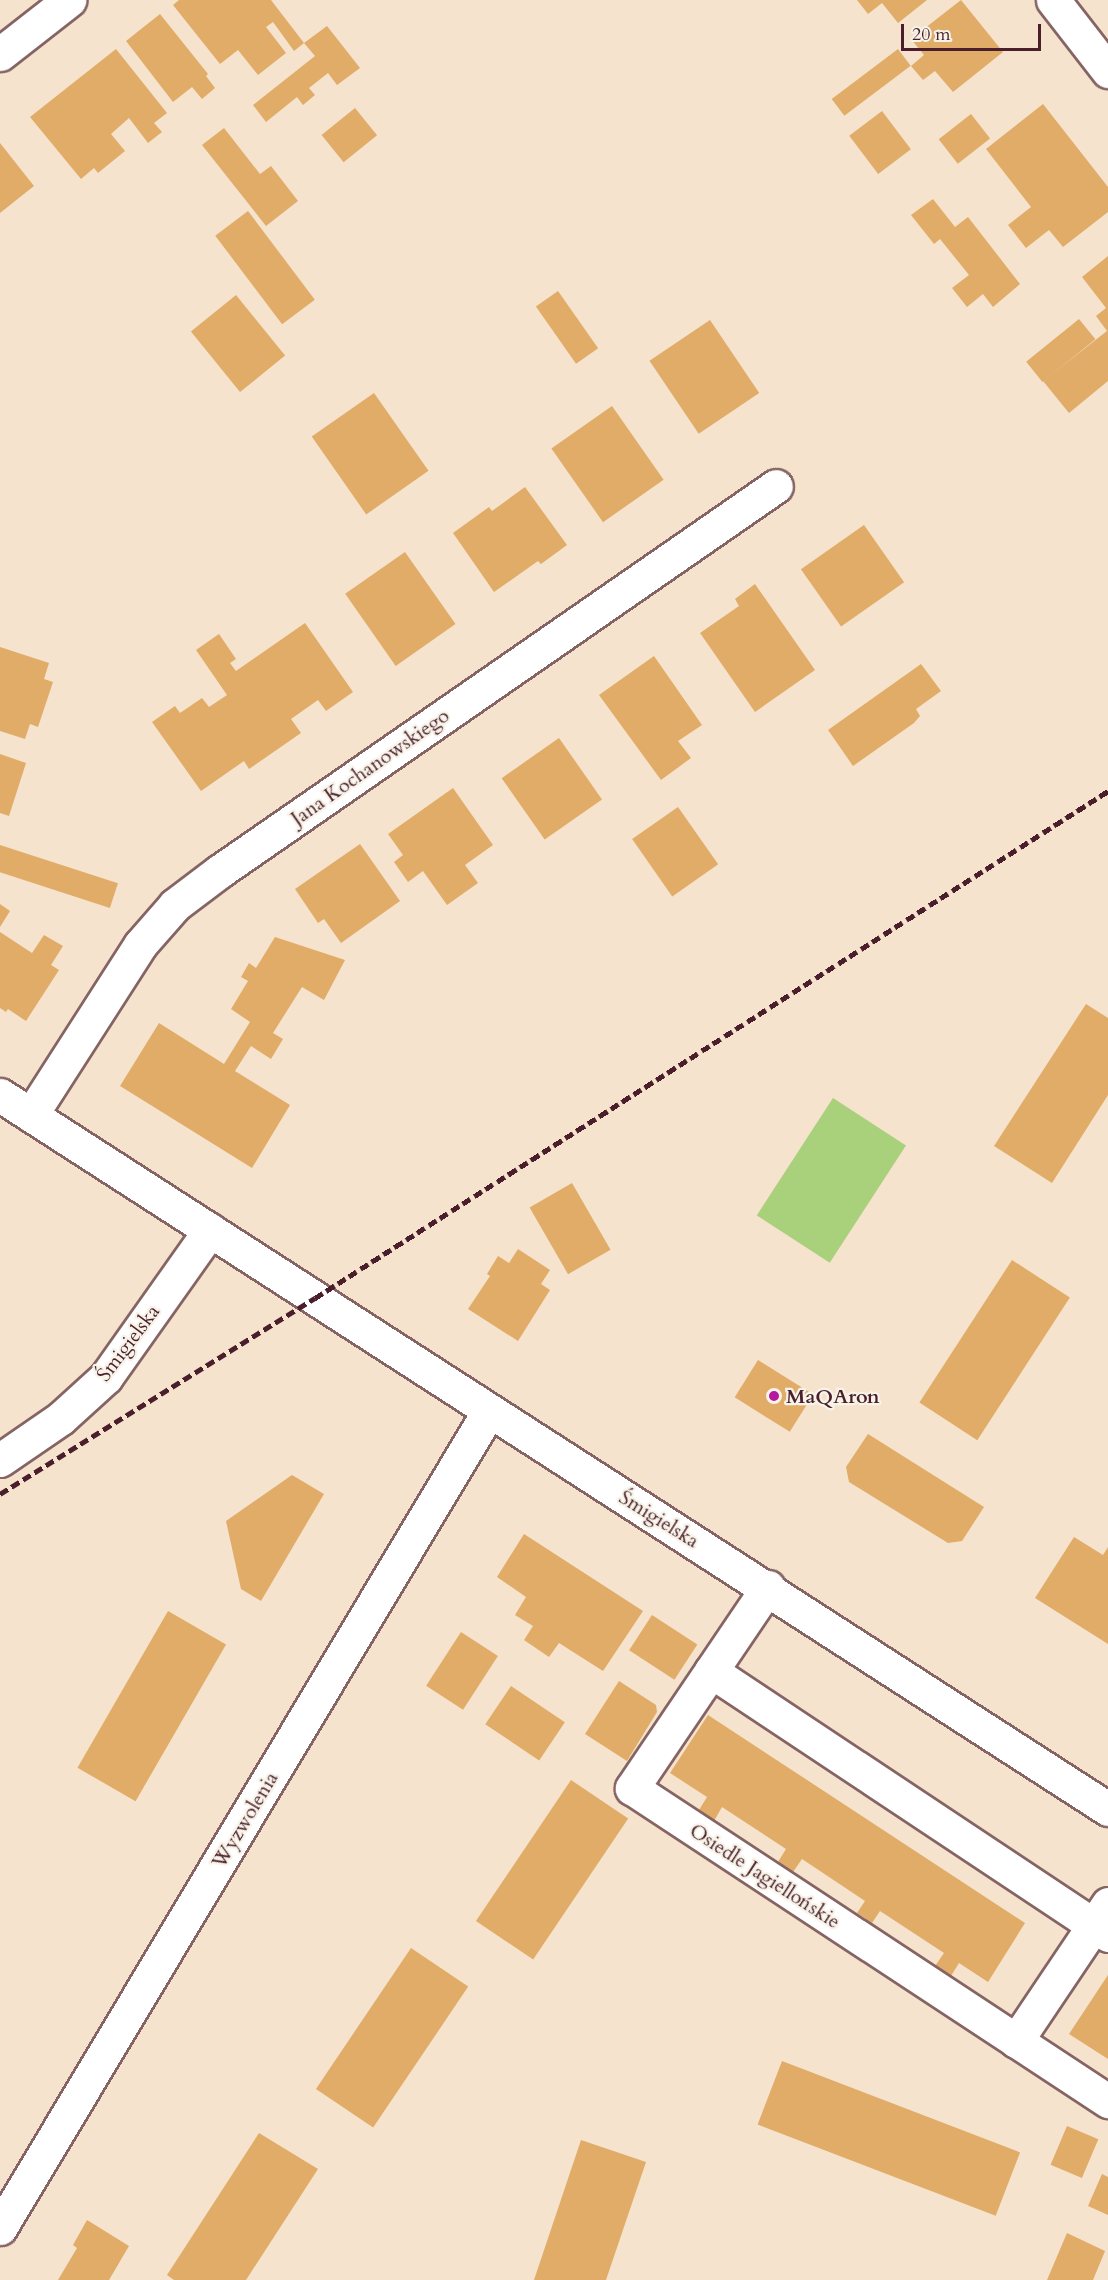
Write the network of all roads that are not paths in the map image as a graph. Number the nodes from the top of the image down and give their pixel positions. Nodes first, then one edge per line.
1 (69, 0) edge
2 (1053, 0) edge
3 (0, 54) edge
4 (1108, 70) edge
5 (776, 486) dead end
6 (0, 1095) edge
7 (31, 1115) junction
8 (210, 1230) junction
9 (489, 1411) junction
10 (0, 1460) edge
11 (768, 1587) junction
12 (711, 1671) junction
13 (1108, 1809) edge
14 (1103, 1921) edge
15 (1016, 2041) junction
16 (1108, 2101) edge
17 (0, 2228) edge

1 - 3 street
2 - 4 street
5 - 7 street, Jana Kochanowskiego
6 - 7 street, Śmigielska
7 - 8 street, Śmigielska
8 - 9 street, Śmigielska
8 - 10 street, Śmigielska
9 - 11 street, Śmigielska
9 - 17 street, Wyzwolenia
11 - 12 street, Osiedle Jagiellońskie
11 - 13 street, Śmigielska
12 - 14 street
12 - 15 street, Osiedle Jagiellońskie
14 - 15 street
15 - 16 street, Osiedle Jagiellońskie

